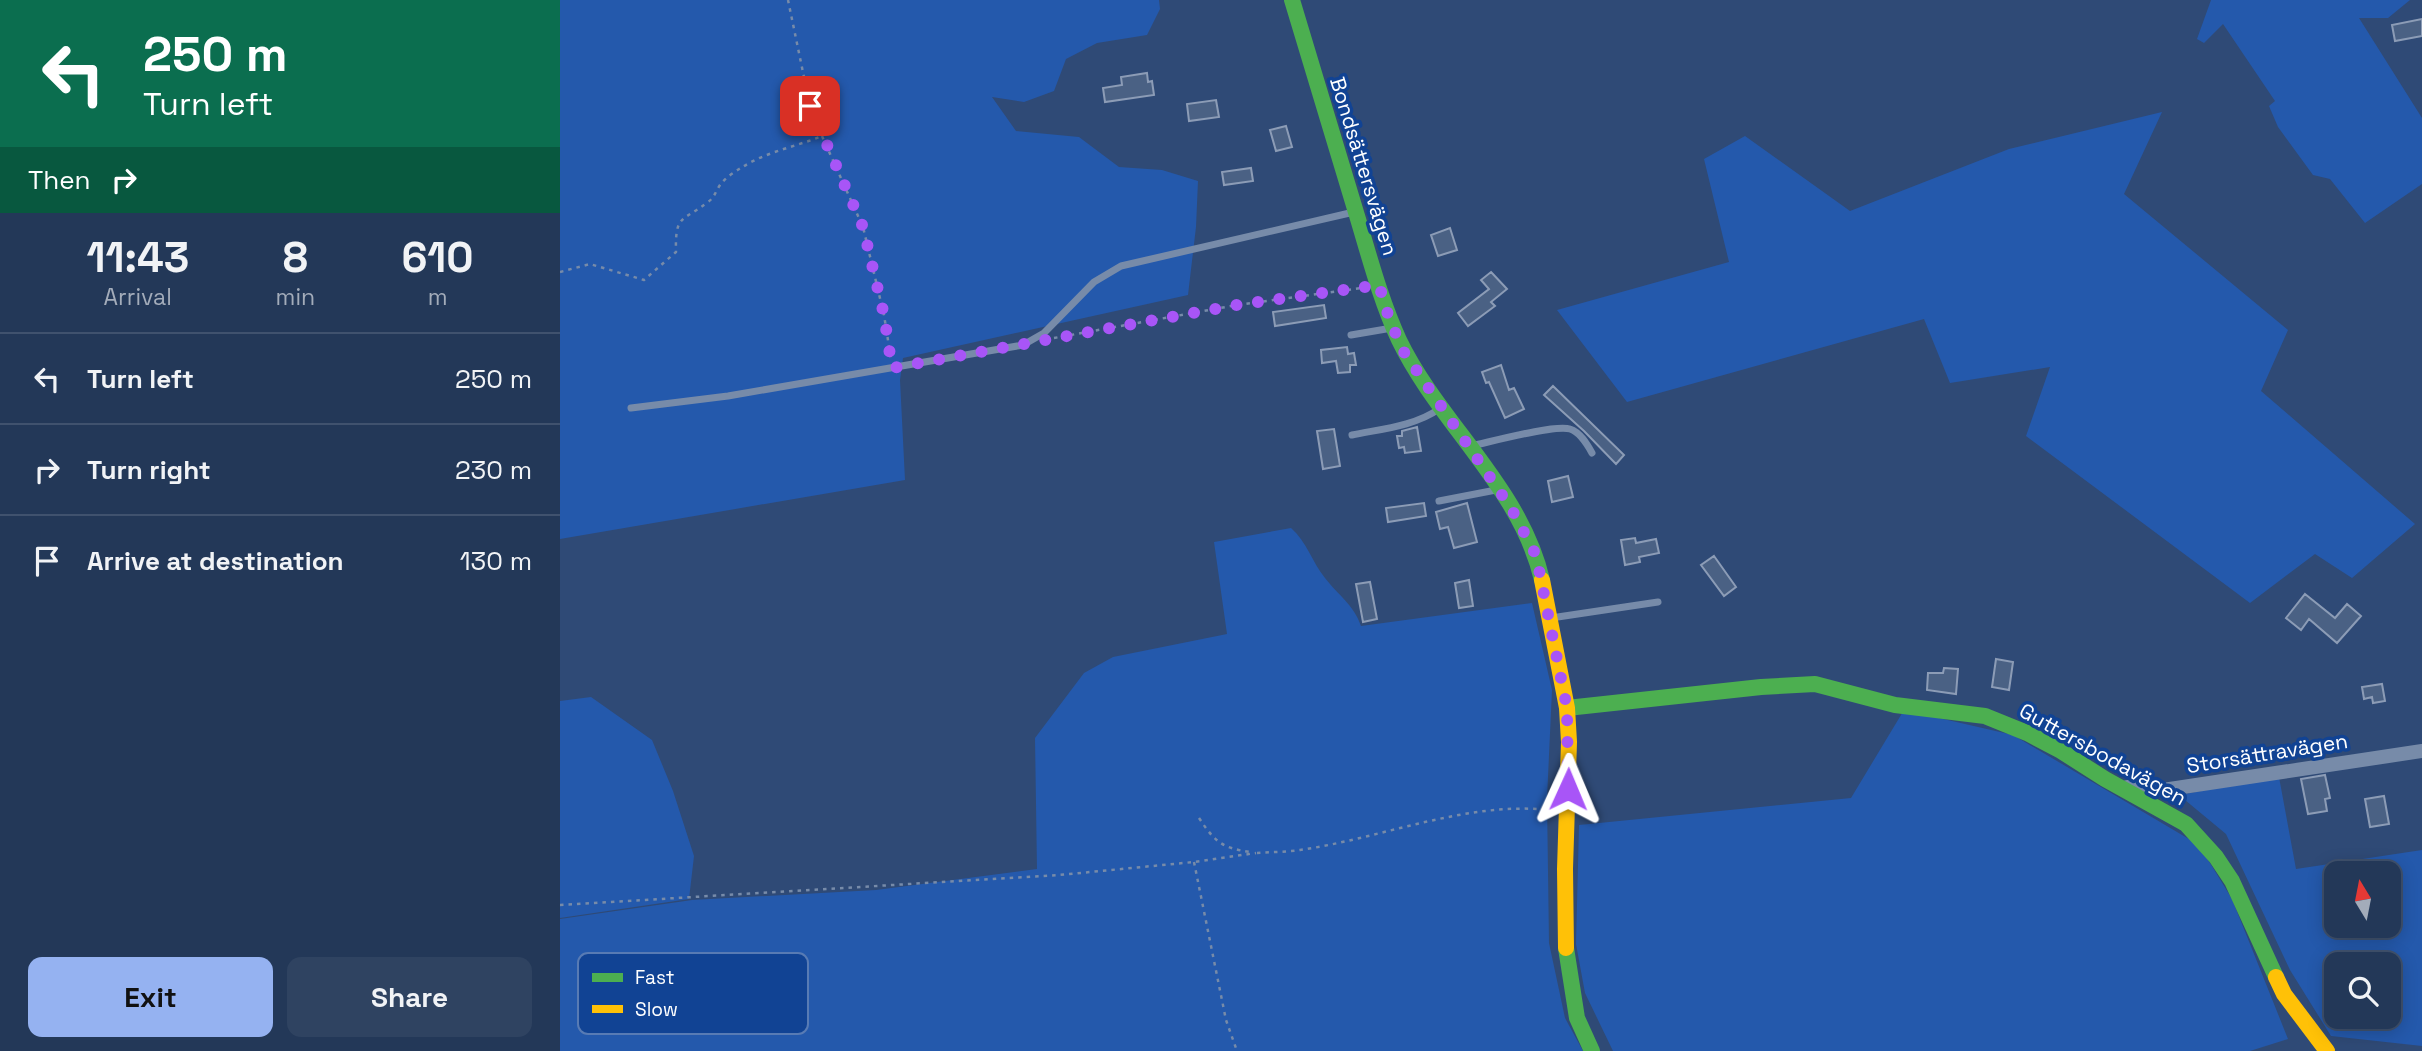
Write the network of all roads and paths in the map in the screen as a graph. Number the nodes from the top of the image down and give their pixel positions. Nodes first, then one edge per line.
1 (788, 0) edge
2 (1292, 0) edge
3 (822, 136) junction
4 (1354, 212) junction
5 (560, 272) edge
6 (1379, 285) junction
7 (1393, 327) junction
8 (1351, 335) dead end
9 (1032, 342) junction
10 (892, 368) junction
11 (1443, 407) junction
12 (632, 408) dead end
13 (1352, 435) dead end
14 (1470, 446) junction
15 (1592, 453) dead end
16 (1500, 490) junction
17 (1439, 501) dead end
18 (1658, 602) dead end
19 (1550, 618) junction
20 (1567, 708) junction
21 (2422, 751) edge
22 (2119, 785) junction
23 (1568, 812) junction
24 (1199, 818) dead end
25 (1256, 853) junction
26 (1194, 862) junction
27 (560, 905) edge
28 (1237, 1051) edge
29 (1592, 1051) edge
30 (2327, 1051) edge

1 - 3 path
2 - 4 street, Bondsättersvägen
3 - 5 path
3 - 10 path
4 - 6 street, Bondsättersvägen
4 - 9 lane
6 - 7 street, Bondsättersvägen
6 - 9 path
7 - 8 lane
7 - 11 street, Bondsättersvägen
9 - 10 lane
10 - 12 lane
11 - 13 lane
11 - 14 street, Bondsättersvägen
14 - 15 lane
14 - 16 street, Bondsättersvägen
16 - 17 lane
16 - 19 street, Bondsättersvägen
18 - 19 lane
19 - 20 street, Bondsättersvägen
20 - 22 street, Guttersbodavägen
20 - 23 street, Bondsättersvägen
21 - 22 street, Storsättravägen
22 - 30 street, Guttersbodavägen
23 - 25 path
23 - 29 street, Bondsättersvägen
24 - 25 path
25 - 26 path
26 - 27 path
26 - 28 path

